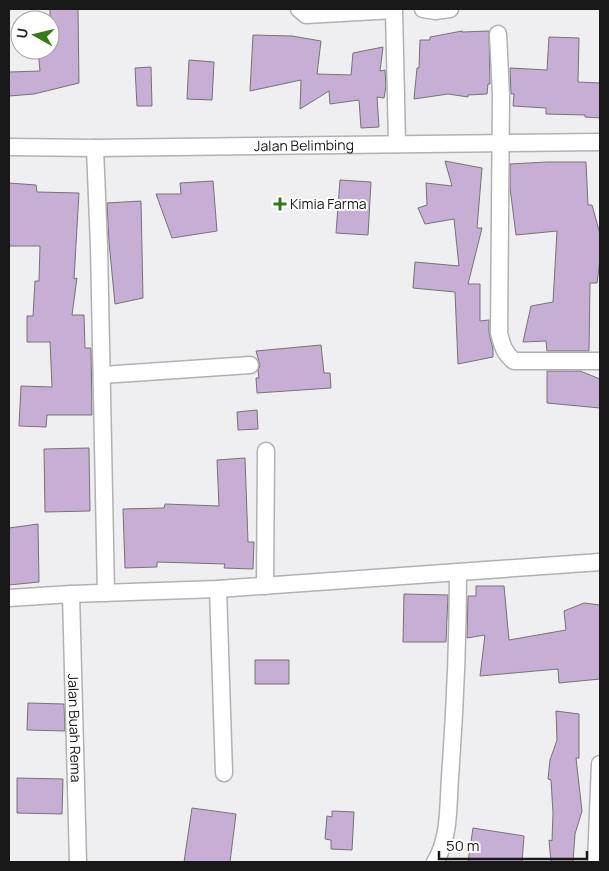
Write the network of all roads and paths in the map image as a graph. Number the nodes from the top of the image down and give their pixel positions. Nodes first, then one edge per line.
1 (300, 9) edge
2 (400, 9) edge
3 (424, 9) edge
4 (450, 9) edge
5 (498, 34) dead end
6 (600, 142) edge
7 (500, 143) junction
8 (398, 144) junction
9 (9, 147) edge
10 (95, 148) junction
11 (600, 361) edge
12 (250, 365) dead end
13 (102, 375) junction
14 (266, 451) dead end
15 (600, 562) edge
16 (458, 572) junction
17 (265, 586) junction
18 (218, 588) junction
19 (106, 593) junction
20 (71, 594) junction
21 (9, 598) edge
22 (600, 764) edge
23 (224, 773) dead end
24 (78, 862) edge
25 (435, 862) edge
26 (596, 862) edge

1 - 2 street
2 - 8 street
3 - 4 street
5 - 7 street
6 - 7 street, Jalan Belimbing
7 - 8 street, Jalan Belimbing
7 - 11 street
8 - 10 street, Jalan Belimbing
9 - 10 street, Jalan Belimbing
10 - 13 street
12 - 13 street
13 - 19 street
14 - 17 street
15 - 16 street
16 - 17 street
16 - 25 street
17 - 18 street
18 - 19 street
18 - 23 street
19 - 20 street
20 - 21 street
20 - 24 street, Jalan Buah Rema
22 - 26 street

